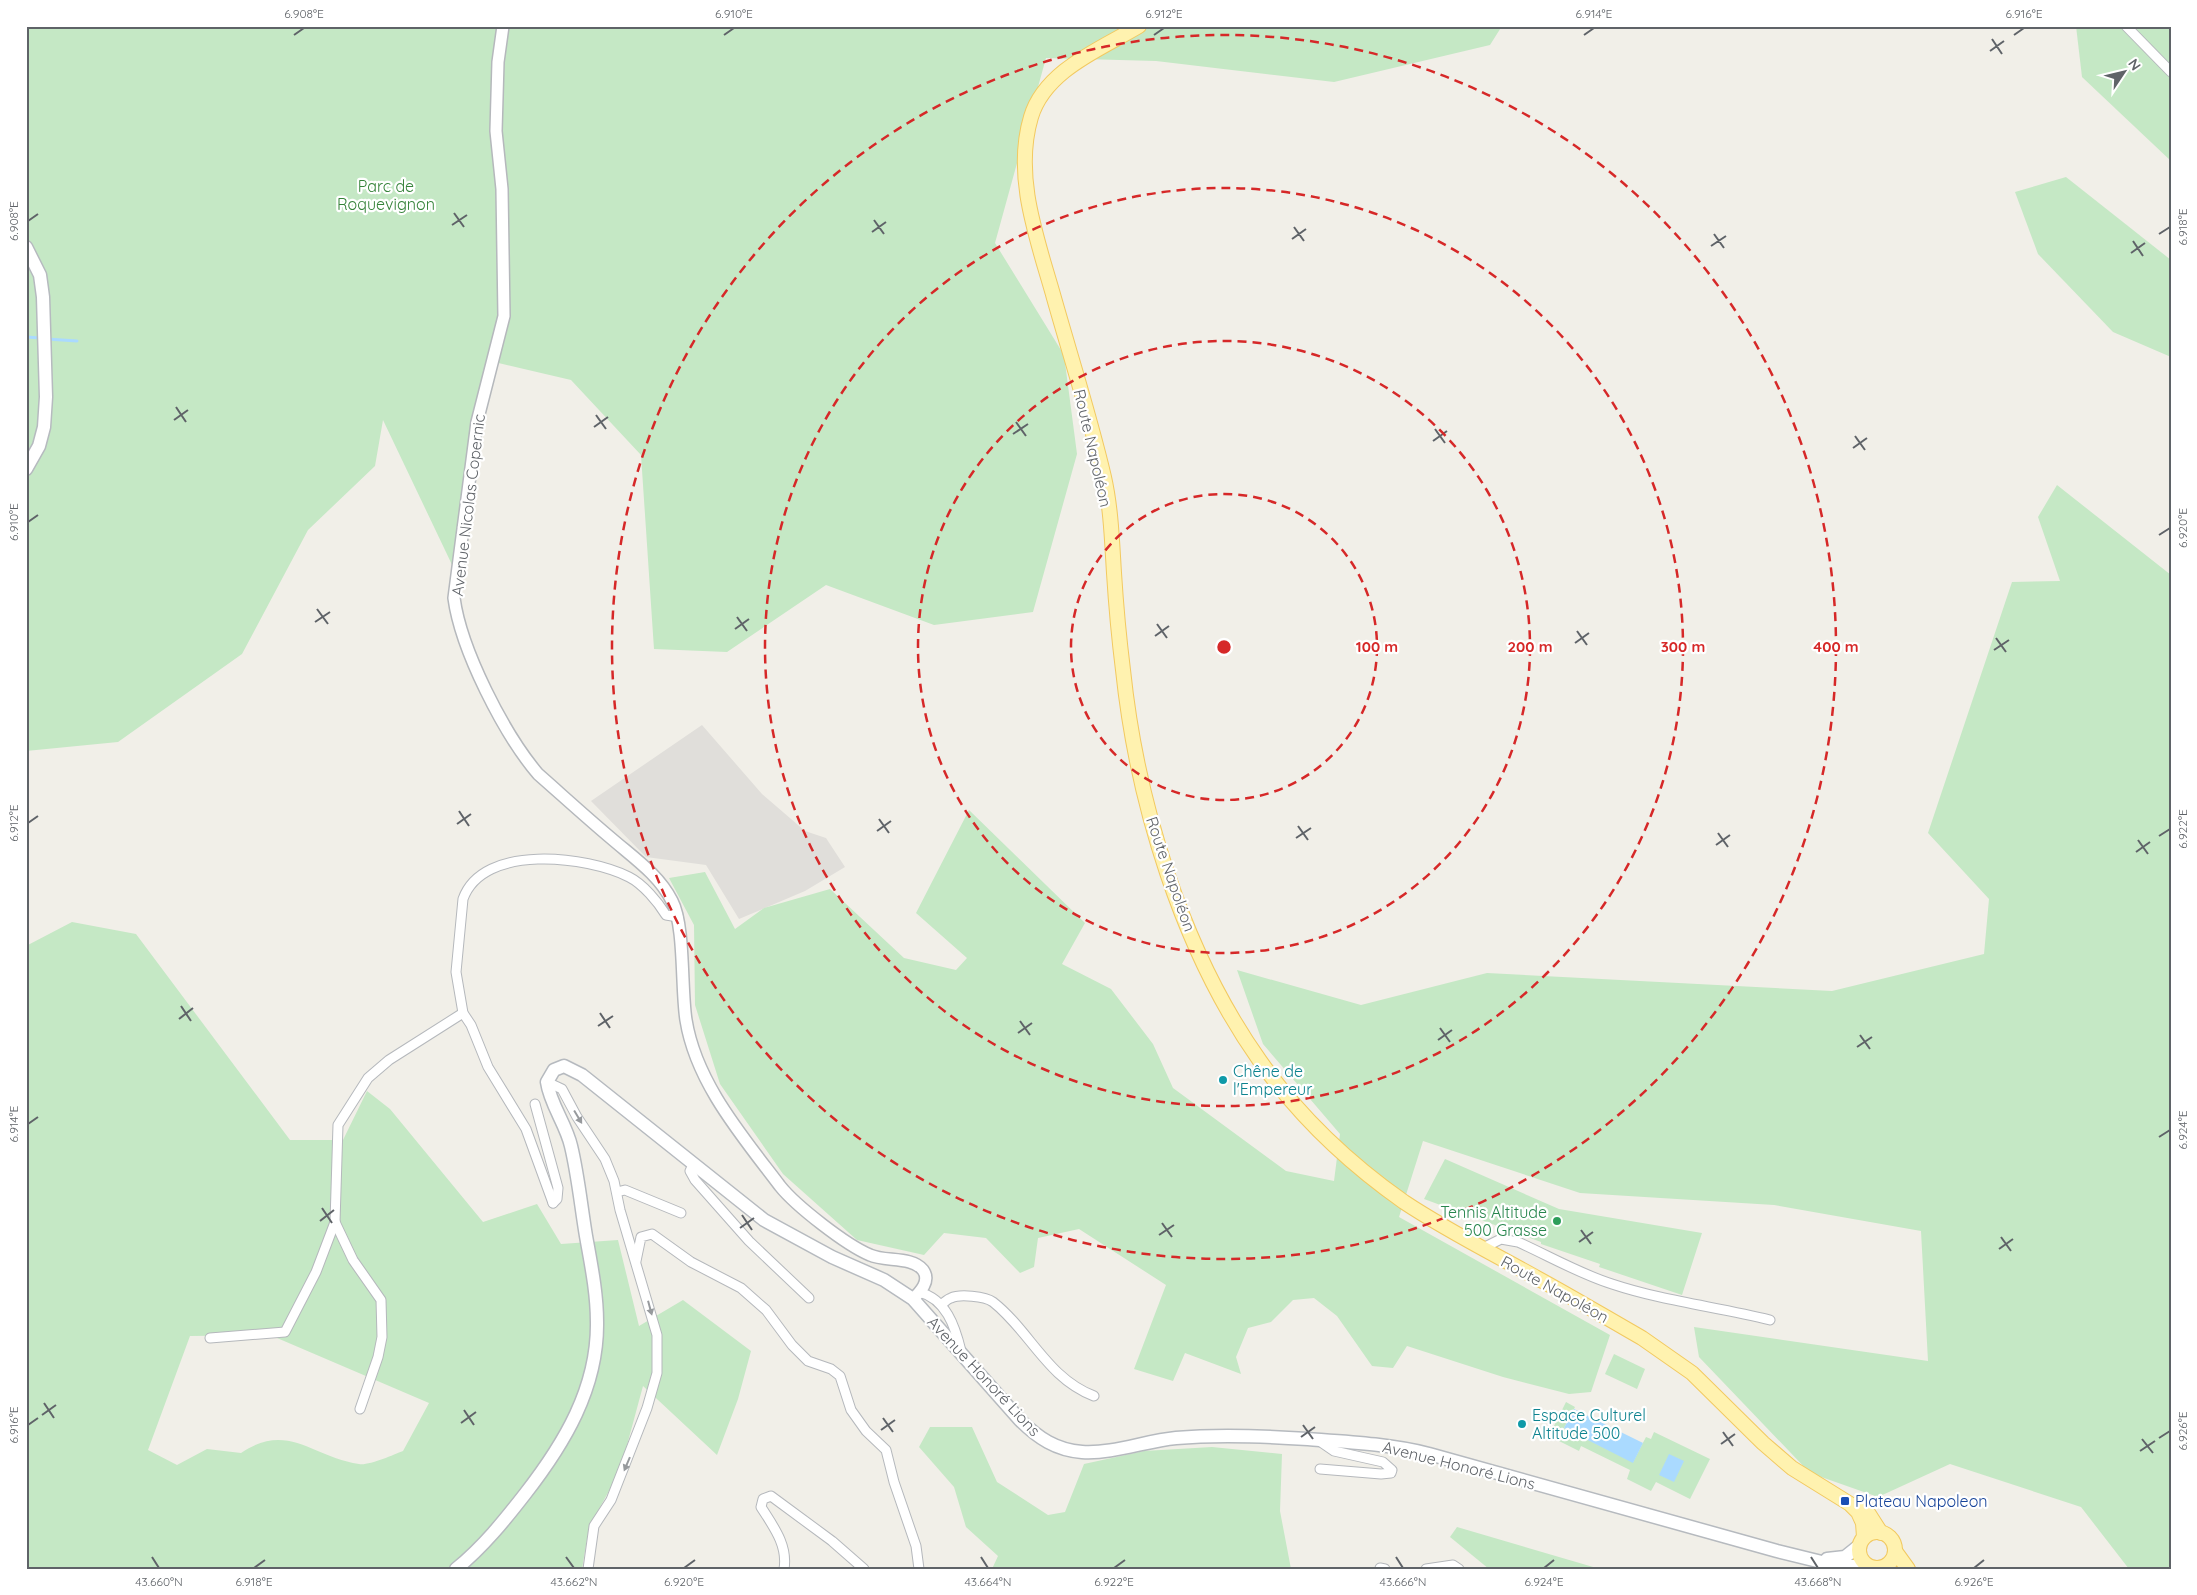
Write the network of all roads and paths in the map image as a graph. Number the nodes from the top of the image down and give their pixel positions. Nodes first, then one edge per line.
1 (503, 26) edge
2 (1139, 26) edge
3 (2126, 26) edge
4 (2171, 72) edge
5 (26, 247) edge
6 (26, 469) edge
7 (678, 917) junction
8 (463, 1013) junction
9 (547, 1082) junction
10 (535, 1104) dead end
11 (693, 1165) junction
12 (617, 1192) junction
13 (681, 1213) dead end
14 (336, 1222) junction
15 (1483, 1248) junction
16 (636, 1261) junction
17 (916, 1296) junction
18 (809, 1298) dead end
19 (941, 1305) junction
20 (1770, 1320) dead end
21 (210, 1338) dead end
22 (961, 1352) junction
23 (1094, 1396) dead end
24 (360, 1409) dead end
25 (1318, 1440) junction
26 (1320, 1468) dead end
27 (1823, 1488) junction
28 (1881, 1533) junction
29 (1862, 1541) junction
30 (1895, 1551) junction
31 (1822, 1560) junction
32 (1868, 1566) junction
33 (1885, 1568) edge
34 (456, 1569) edge
35 (588, 1569) edge
36 (784, 1569) edge
37 (864, 1569) edge
38 (919, 1569) edge
39 (1426, 1569) edge
40 (1459, 1569) edge
41 (1908, 1569) edge

1 - 7 street, Avenue Nicolas Copernic
2 - 15 main road, Route Napoléon
3 - 4 street
5 - 6 main road
7 - 8 street
7 - 17 street, Avenue Nicolas Copernic
8 - 10 street
8 - 14 street
9 - 11 main road, Avenue Honoré Lions
9 -> 12 street
9 - 34 main road
11 - 17 main road, Avenue Honoré Lions
11 - 18 street
12 - 13 street
12 - 16 street
14 - 21 street
14 - 24 street
15 - 20 street
15 - 27 main road, Route Napoléon
16 -> 35 street
16 - 38 street
17 - 19 street
17 - 22 main road, Avenue Honoré Lions
19 - 22 street
19 - 23 street
22 - 25 main road, Avenue Honoré Lions
25 - 26 street
25 - 31 main road, Avenue Honoré Lions
27 - 28 main road, Route Napoléon
27 - 29 main road, Route Napoléon
28 - 29 main road
28 - 30 main road
29 - 31 main road, Avenue Honoré Lions
29 - 32 main road
30 - 33 main road
30 - 41 main road
31 - 32 main road, Avenue Honoré Lions
32 - 33 main road
36 - 37 street
39 - 40 street

